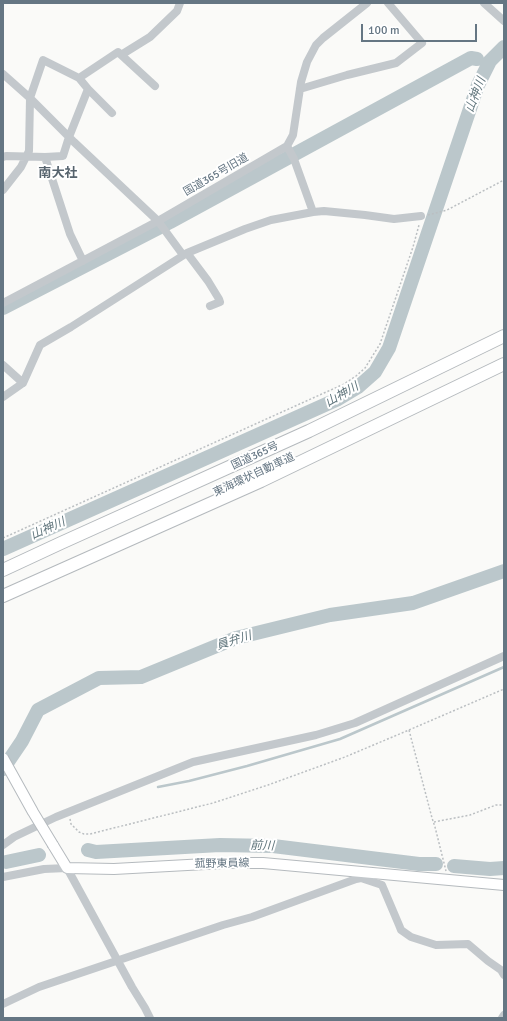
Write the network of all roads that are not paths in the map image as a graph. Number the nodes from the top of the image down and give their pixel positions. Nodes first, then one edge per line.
1 (180, 3) edge
2 (367, 3) edge
3 (388, 3) edge
4 (484, 3) edge
5 (504, 21) edge
6 (121, 55) junction
7 (3, 74) edge
8 (79, 78) junction
9 (155, 86) dead end
10 (88, 89) junction
11 (300, 89) junction
12 (30, 98) junction
13 (112, 113) dead end
14 (69, 137) junction
15 (288, 149) junction
16 (27, 156) junction
17 (3, 157) edge
18 (46, 157) junction
19 (3, 190) edge
20 (313, 212) junction
21 (422, 216) road end
22 (161, 224) junction
23 (185, 254) junction
24 (83, 261) junction
25 (3, 303) edge
26 (210, 306) dead end
27 (504, 336) edge
28 (504, 357) edge
29 (504, 364) edge
30 (3, 365) edge
31 (23, 383) junction
32 (3, 397) edge
33 (3, 570) edge
34 (3, 588) edge
35 (3, 596) edge
36 (504, 656) edge
37 (3, 758) edge
38 (3, 845) edge
39 (67, 868) junction
40 (362, 875) junction
41 (3, 876) edge
42 (504, 885) edge
43 (118, 961) junction
44 (504, 975) edge
45 (3, 1004) edge
46 (504, 1015) edge
47 (150, 1018) edge
48 (502, 1018) edge

1 - 6 street
2 - 11 street
3 - 11 street
4 - 5 street
6 - 8 street
6 - 9 street
7 - 12 street
8 - 10 street
8 - 12 street
10 - 13 street
10 - 14 street
11 - 15 street
12 - 14 street
12 - 16 street
14 - 18 street
14 - 22 street
15 - 20 street
15 - 22 street, 国道365号旧道
16 - 17 street
16 - 18 street
16 - 19 street
18 - 24 street
20 - 21 street
20 - 23 street
22 - 23 street
22 - 24 street, 国道365号旧道
23 - 26 street
23 - 31 street
24 - 25 street, 国道365号旧道
27 - 33 highway, 国道365号
28 - 34 highway, 東海環状自動車道
29 - 35 highway
30 - 31 street
31 - 32 street
36 - 38 street
37 - 39 main road, bridge
39 - 40 main road, 菰野東員線
39 - 41 street
39 - 43 street
40 - 42 main road, 菰野東員線
40 - 43 street
40 - 44 street
43 - 45 street
43 - 47 street
46 - 48 street

